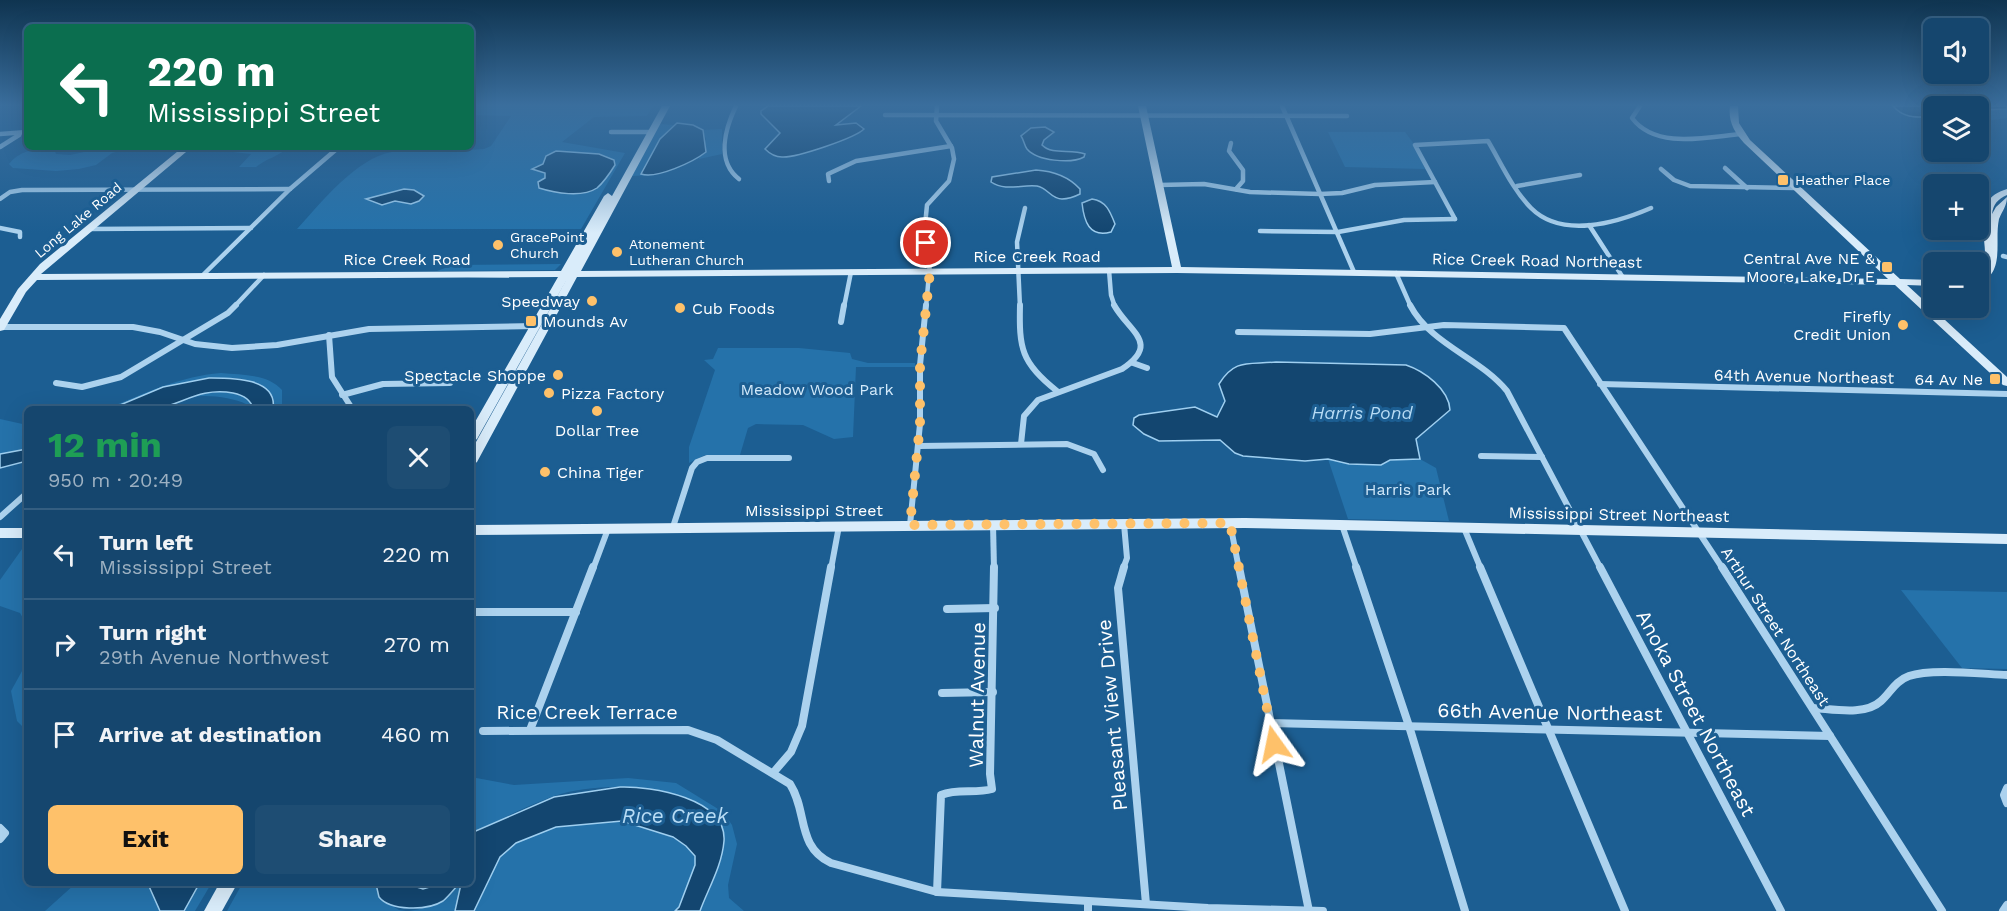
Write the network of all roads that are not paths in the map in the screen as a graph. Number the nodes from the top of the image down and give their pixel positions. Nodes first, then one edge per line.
1 (638, 149) edge
2 (639, 149) edge
3 (725, 149) edge
4 (936, 149) edge
5 (952, 149) edge
6 (1151, 149) edge
7 (1230, 149) edge
8 (1300, 149) edge
9 (1417, 149) edge
10 (1493, 149) edge
11 (1755, 149) edge
12 (184, 150) edge
13 (336, 150) edge
14 (1725, 168) dead end
15 (1661, 169) dead end
16 (1580, 175) dead end
17 (739, 179) dead end
18 (829, 181) dead end
19 (1435, 182) junction
20 (1159, 185) junction
21 (1517, 186) junction
22 (1747, 188) junction
23 (1796, 188) junction
24 (136, 189) junction
25 (290, 189) junction
26 (1236, 189) junction
27 (2007, 192) edge
28 (1320, 194) junction
29 (0, 199) edge
30 (2007, 200) edge
31 (1025, 208) dead end
32 (1651, 208) dead end
33 (1588, 225) junction
34 (0, 228) edge
35 (250, 228) junction
36 (88, 229) junction
37 (1260, 231) dead end
38 (1338, 231) junction
39 (20, 237) dead end
40 (2005, 257) edge
41 (1989, 267) edge
42 (1108, 270) junction
43 (1177, 270) junction
44 (930, 271) junction
45 (1016, 271) junction
46 (851, 272) junction
47 (1354, 272) junction
48 (562, 273) junction
49 (574, 273) junction
50 (1396, 273) junction
51 (203, 275) junction
52 (264, 275) junction
53 (33, 276) junction
54 (1622, 276) junction
55 (1989, 277) edge
56 (1923, 278) edge
57 (1896, 280) junction
58 (1923, 282) edge
59 (841, 322) dead end
60 (540, 326) junction
61 (1424, 326) junction
62 (0, 327) edge
63 (1238, 332) dead end
64 (329, 335) junction
65 (184, 340) junction
66 (1133, 363) junction
67 (1147, 368) dead end
68 (56, 383) dead end
69 (450, 383) dead end
70 (2007, 383) edge
71 (1600, 384) junction
72 (1057, 391) junction
73 (2007, 394) edge
74 (342, 395) junction
75 (350, 406) edge
76 (474, 434) edge
77 (1021, 444) junction
78 (919, 446) junction
79 (474, 456) edge
80 (1481, 456) dead end
81 (1542, 457) junction
82 (789, 458) dead end
83 (1103, 470) dead end
84 (24, 496) edge
85 (0, 517) edge
86 (1230, 523) junction
87 (993, 524) junction
88 (1124, 524) junction
89 (910, 525) junction
90 (1342, 525) junction
91 (839, 526) junction
92 (673, 527) junction
93 (608, 528) junction
94 (1464, 528) junction
95 (474, 530) edge
96 (1581, 530) junction
97 (0, 533) edge
98 (24, 533) edge
99 (1700, 533) junction
100 (2007, 539) edge
101 (994, 608) junction
102 (947, 609) dead end
103 (475, 612) dead end
104 (576, 612) junction
105 (2007, 675) edge
106 (993, 692) junction
107 (942, 693) dead end
108 (1813, 708) junction
109 (1269, 723) junction
110 (1409, 726) junction
111 (530, 730) junction
112 (1549, 730) junction
113 (483, 731) dead end
114 (1689, 733) junction
115 (1830, 736) junction
116 (773, 773) junction
117 (2007, 788) edge
118 (2007, 803) edge
119 (0, 828) edge
120 (0, 839) edge
121 (227, 886) edge
122 (937, 892) junction
123 (1146, 904) junction
124 (2007, 905) edge
125 (1088, 906) edge
126 (1309, 910) edge
127 (213, 911) edge
128 (1323, 911) edge
129 (1465, 911) edge
130 (1625, 911) edge
131 (1781, 911) edge
132 (1942, 911) edge
133 (2003, 911) edge

1 - 48 street
2 - 49 street
3 - 17 street
4 - 18 street
5 - 44 street
6 - 20 street
7 - 26 street
8 - 28 street
9 - 19 street
10 - 21 street
11 - 23 street
12 - 24 street, Long Lake Road
13 - 25 street
14 - 22 street
15 - 22 street
16 - 21 street
19 - 28 street
19 - 38 street
20 - 26 street
20 - 43 street
21 - 33 street
22 - 23 street
23 - 57 street
24 - 25 street
24 - 29 street
24 - 36 street, Long Lake Road
25 - 35 street
26 - 28 street
27 - 41 street
28 - 38 street
30 - 40 street
31 - 45 street
32 - 33 street
33 - 54 street
34 - 39 street
35 - 36 street
35 - 51 street
36 - 53 street, Long Lake Road
37 - 38 street
38 - 47 street
40 - 55 street
42 - 43 street, Rice Creek Road
42 - 45 street, Rice Creek Road
42 - 66 street
43 - 47 street, Rice Creek Road Northeast
44 - 45 street, Rice Creek Road
44 - 46 street, Rice Creek Road
44 - 78 street
45 - 72 street
46 - 49 street, Rice Creek Road
46 - 59 street
47 - 50 street, Rice Creek Road Northeast
48 - 49 street, Rice Creek Road
48 - 52 street, Rice Creek Road
48 - 60 street
49 - 60 street
50 - 54 street, Rice Creek Road Northeast
50 - 61 street
51 - 52 street, Rice Creek Road
51 - 53 street, Rice Creek Road
52 - 65 street
53 - 62 street, Long Lake Road
54 - 57 street, Rice Creek Road Northeast
56 - 57 street, Rice Creek Road Northeast
57 - 58 street, Rice Creek Road Northeast
57 - 70 street
60 - 64 street
60 - 76 street
60 - 79 street
61 - 63 street
61 - 71 street, Arthur Street Northeast
61 - 81 street, Anoka Street Northeast
62 - 65 street
64 - 65 street
64 - 74 street
65 - 68 street
66 - 67 street
66 - 72 street
69 - 74 street
71 - 73 street, 64th Avenue Northeast
71 - 99 street, Arthur Street Northeast
72 - 77 street
74 - 75 street
77 - 78 street
77 - 83 street
78 - 89 street
80 - 81 street
81 - 96 street, Anoka Street Northeast
82 - 92 street
84 - 85 street
86 - 88 street, Mississippi Street
86 - 90 street, Mississippi Street Northeast
86 - 109 street
87 - 88 street, Mississippi Street
87 - 89 street, Mississippi Street
87 - 101 street, Walnut Avenue
88 - 123 street, Pleasant View Drive
89 - 91 street, Mississippi Street
90 - 94 street, Mississippi Street Northeast
90 - 110 street
91 - 92 street, Mississippi Street
91 - 116 street
92 - 93 street, Mississippi Street
93 - 95 street, Mississippi Street
93 - 104 street
94 - 96 street, Mississippi Street Northeast
94 - 112 street
96 - 99 street, Mississippi Street Northeast
96 - 114 street, Anoka Street Northeast
97 - 98 street
99 - 100 street, Mississippi Street Northeast
99 - 108 street, Arthur Street Northeast
101 - 102 street
101 - 106 street, Walnut Avenue
103 - 104 street
104 - 111 street
105 - 108 street
106 - 107 street
106 - 122 street, Walnut Avenue
108 - 115 street, Arthur Street Northeast
109 - 110 street, 66th Avenue Northeast
109 - 126 street
110 - 112 street, 66th Avenue Northeast
110 - 129 street
111 - 113 street, Rice Creek Terrace
111 - 116 street, Rice Creek Terrace
112 - 114 street, 66th Avenue Northeast
112 - 130 street
114 - 115 street, 66th Avenue Northeast
114 - 131 street, Anoka Street Northeast
115 - 132 street, Arthur Street Northeast
116 - 122 street, Rice Creek Terrace
117 - 118 street
119 - 120 street
121 - 127 street
122 - 125 street, Rice Creek Terrace
123 - 125 street, Rice Creek Terrace
123 - 126 street, Rice Creek Terrace
124 - 133 street
126 - 128 street, Rice Creek Terrace

